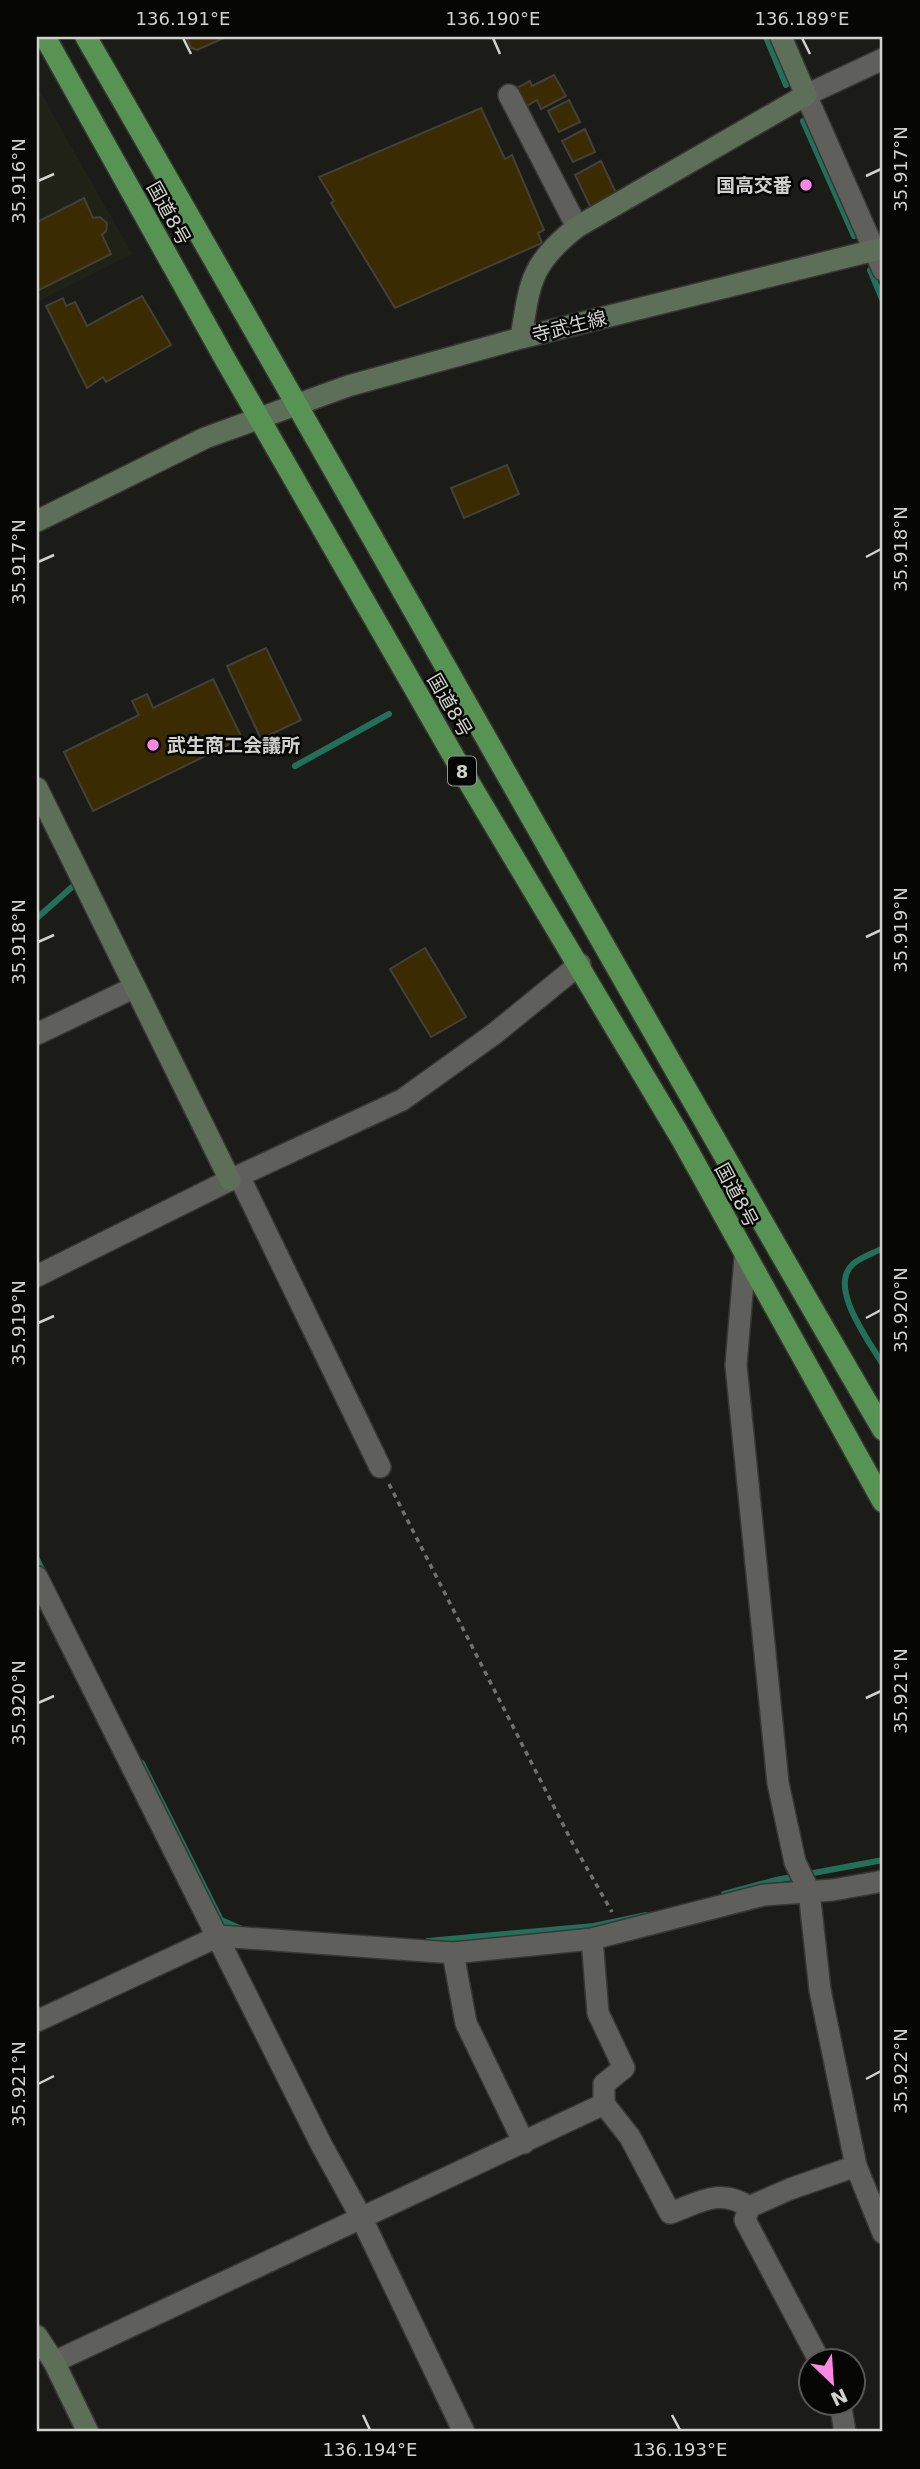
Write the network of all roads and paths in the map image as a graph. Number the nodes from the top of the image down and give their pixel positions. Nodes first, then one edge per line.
1 (45, 37) edge
2 (86, 37) edge
3 (781, 37) edge
4 (883, 60) edge
5 (509, 94) dead end
6 (806, 95) junction
7 (577, 227) junction
8 (879, 249) edge
9 (883, 270) edge
10 (521, 338) junction
11 (298, 402) junction
12 (259, 417) junction
13 (37, 521) edge
14 (37, 788) edge
15 (580, 964) junction
16 (135, 987) junction
17 (37, 1034) edge
18 (235, 1178) junction
19 (745, 1258) junction
20 (37, 1276) edge
21 (883, 1430) edge
22 (380, 1467) joint
23 (883, 1502) edge
24 (37, 1577) edge
25 (883, 1881) edge
26 (809, 1891) junction
27 (625, 1932) junction
28 (219, 1936) junction
29 (592, 1939) junction
30 (453, 1953) junction
31 (37, 2021) edge
32 (604, 2104) junction
33 (524, 2143) junction
34 (856, 2166) junction
35 (749, 2207) junction
36 (362, 2217) junction
37 (883, 2233) edge
38 (37, 2336) edge
39 (811, 2346) edge
40 (54, 2362) junction
41 (88, 2432) edge
42 (464, 2432) edge

1 - 12 highway, 国道8号 / 8
2 - 11 highway, 国道8号 / 8
3 - 6 street
4 - 6 street
5 - 7 street
6 - 7 street
6 - 8 street
7 - 10 street
8 - 9 street
8 - 10 street, 寺武生線
10 - 11 street, 寺武生線
11 - 12 street, 寺武生線
11 - 21 highway, 国道8号 / 8
12 - 13 street, 寺武生線
12 - 15 highway, 国道8号 / 8
14 - 16 street
15 - 18 street
15 - 19 highway, 国道8号 / 8
16 - 17 street
16 - 18 street
18 - 20 street
18 - 22 street
19 - 23 highway, 国道8号 / 8
19 - 26 street
22 - 27 path
24 - 28 street
25 - 26 street
26 - 27 street
26 - 34 street
27 - 29 street
28 - 30 street
28 - 31 street
28 - 36 street
29 - 30 street
29 - 32 street
30 - 33 street
32 - 33 street
32 - 35 street
33 - 36 street
34 - 35 street
34 - 37 street
35 - 39 street
36 - 40 street
36 - 42 street
38 - 40 street
40 - 41 street

